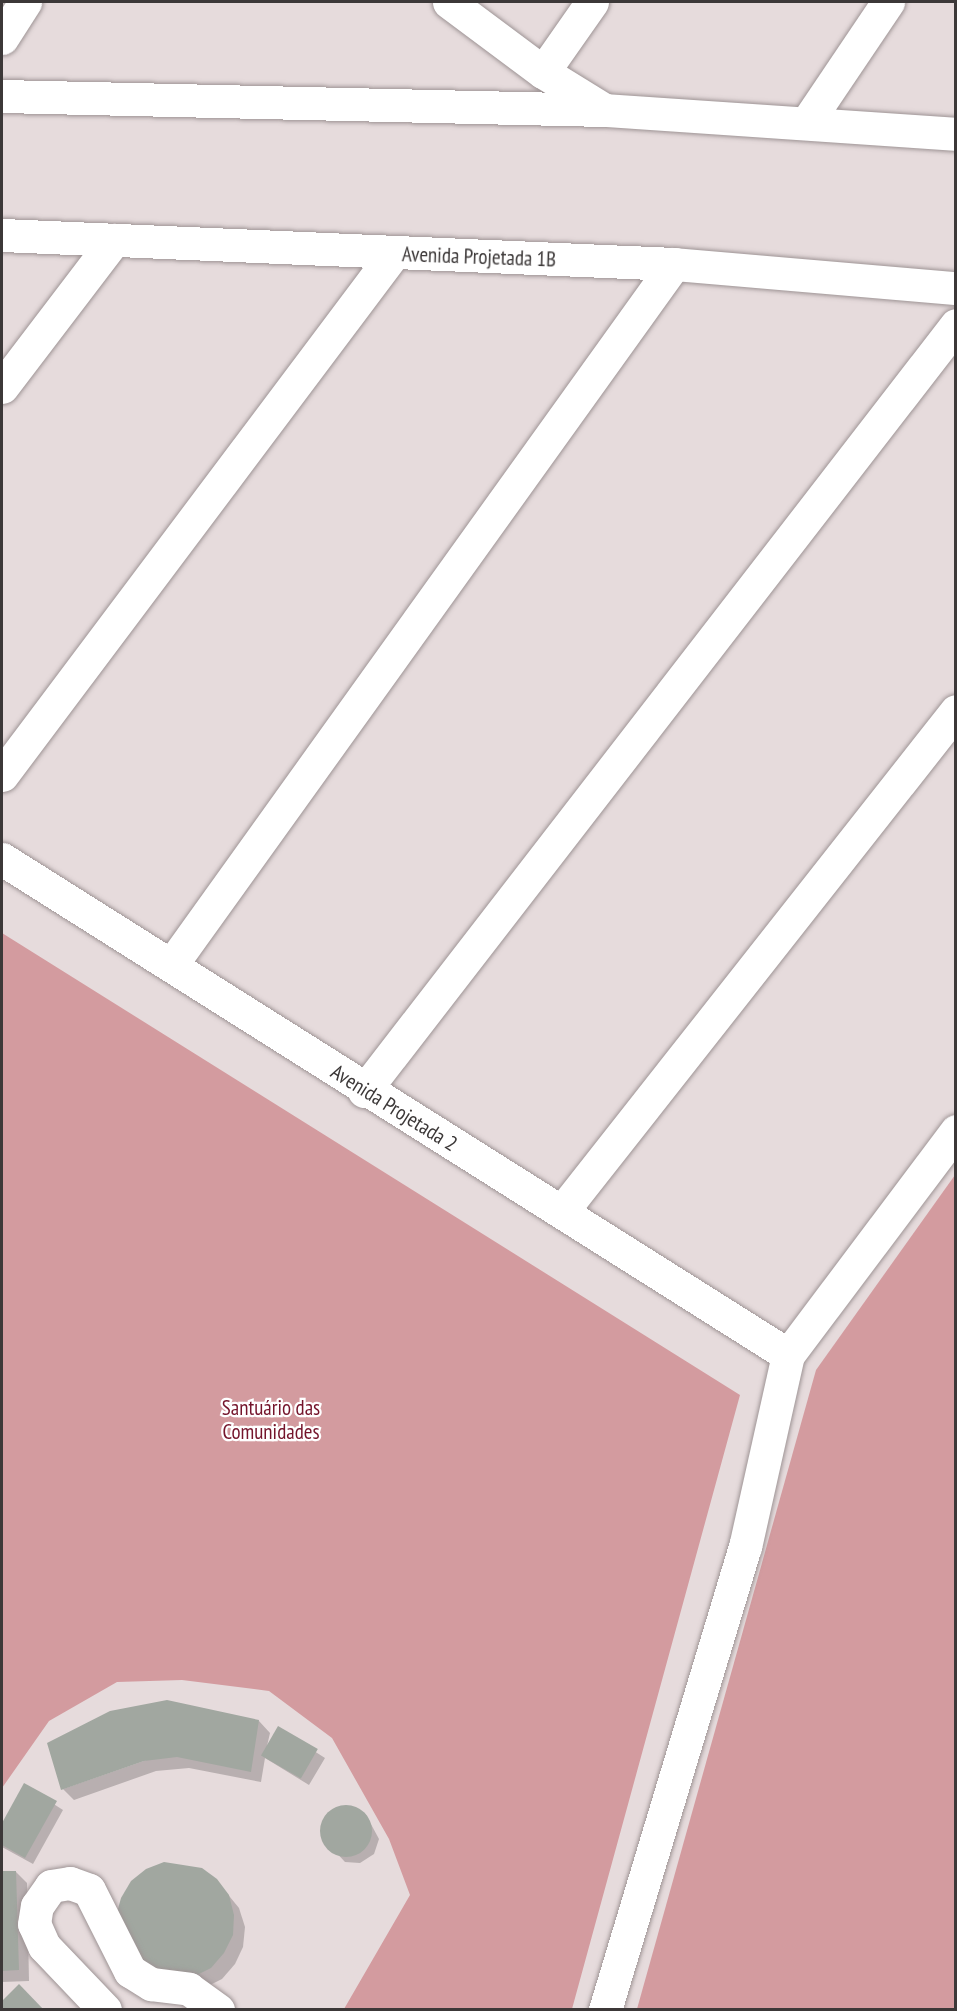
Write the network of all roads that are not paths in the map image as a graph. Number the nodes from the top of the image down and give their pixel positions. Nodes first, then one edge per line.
1 (25, 2) edge
2 (449, 2) edge
3 (591, 2) edge
4 (888, 2) edge
5 (2, 38) edge
6 (543, 72) junction
7 (2, 96) edge
8 (605, 110) junction
9 (807, 122) junction
10 (956, 134) edge
11 (2, 235) edge
12 (114, 240) junction
13 (393, 254) junction
14 (674, 264) junction
15 (956, 288) edge
16 (956, 326) edge
17 (2, 387) edge
18 (956, 711) edge
19 (2, 775) edge
20 (2, 859) edge
21 (171, 964) junction
22 (364, 1091) junction
23 (956, 1131) edge
24 (563, 1209) junction
25 (788, 1355) junction
26 (105, 2010) edge
27 (218, 2010) edge
28 (605, 2010) edge

1 - 5 street
2 - 6 street
3 - 6 street
4 - 9 street
6 - 8 street
7 - 8 street
8 - 9 street
9 - 10 street
11 - 12 street, Avenida Projetada 1B
12 - 13 street, Avenida Projetada 1B
12 - 17 street
13 - 14 street, Avenida Projetada 1B
13 - 19 street
14 - 15 street, Avenida Projetada 1B
14 - 21 street
16 - 22 street
18 - 24 street
20 - 21 street, Avenida Projetada 2
21 - 22 street, Avenida Projetada 2
22 - 24 street, Avenida Projetada 2
23 - 25 street
24 - 25 street, Avenida Projetada 2
25 - 28 street
26 - 27 street

